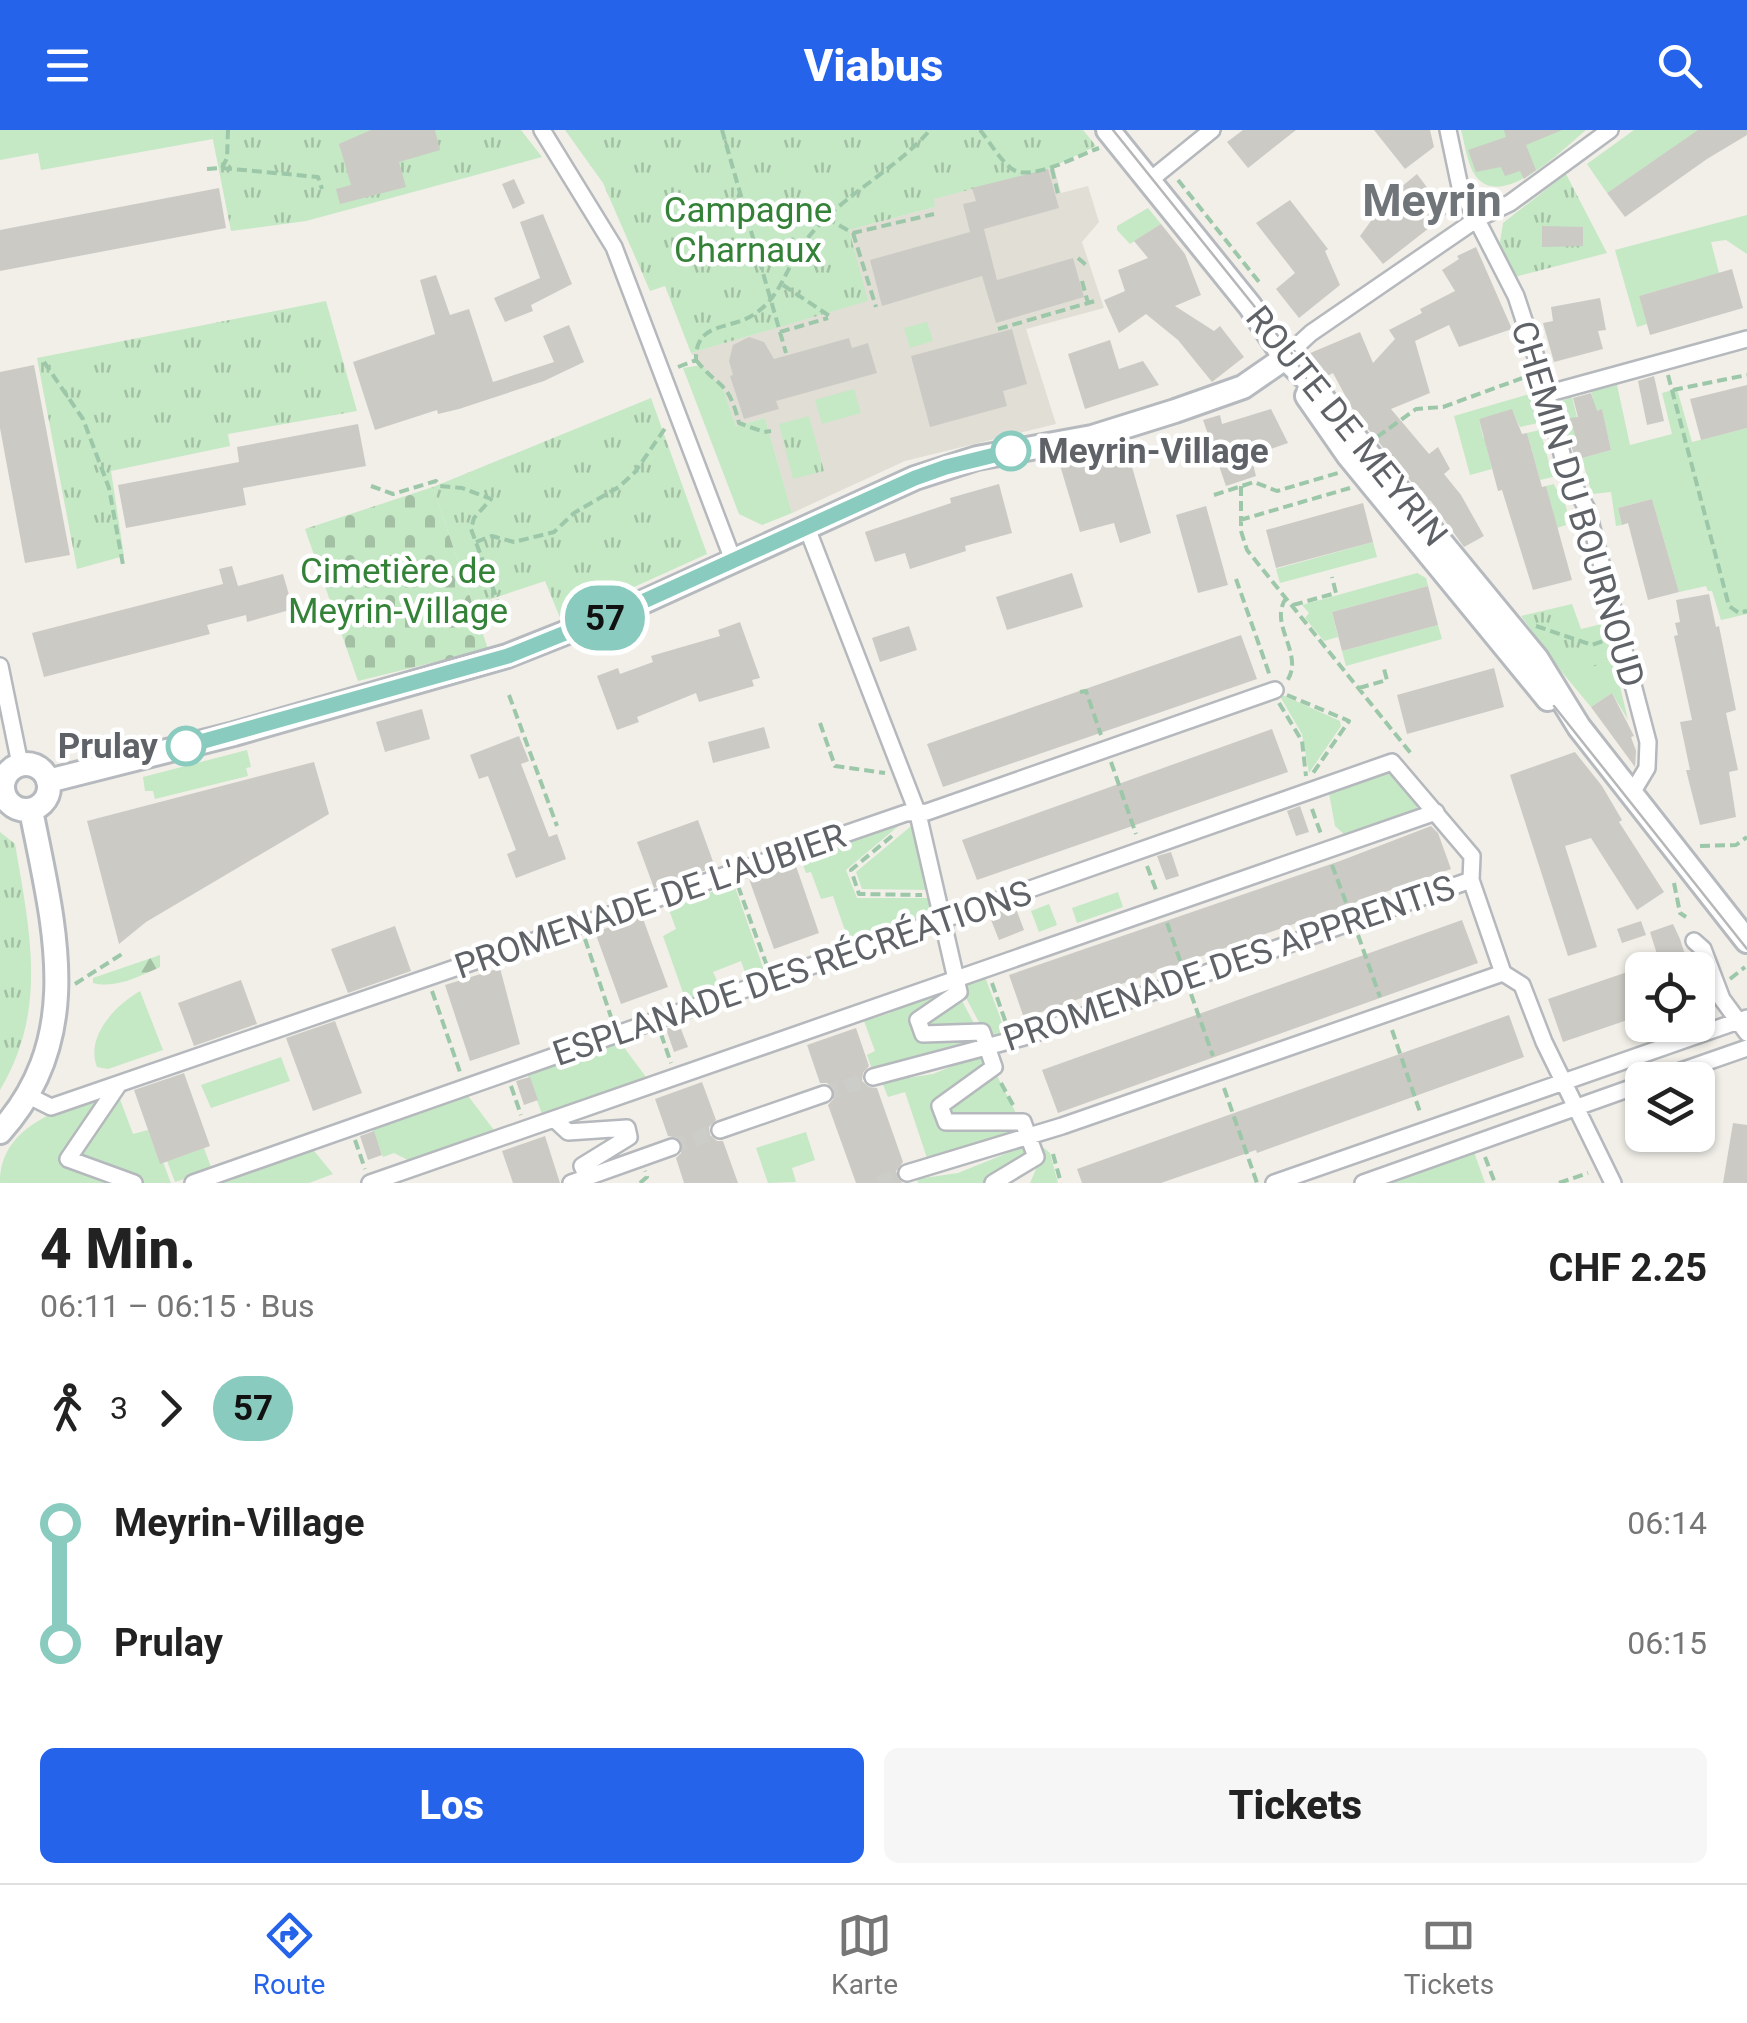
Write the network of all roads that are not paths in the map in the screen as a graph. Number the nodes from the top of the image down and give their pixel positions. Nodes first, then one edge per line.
1 (542, 130) edge
2 (1212, 130) edge
3 (1448, 130) edge
4 (1610, 130) edge
5 (1106, 138) edge
6 (1148, 181) junction
7 (1476, 219) junction
8 (1747, 339) edge
9 (1298, 345) junction
10 (1546, 394) junction
11 (807, 528) junction
12 (734, 560) junction
13 (0, 666) edge
14 (1275, 690) road end
15 (1579, 727) junction
16 (20, 764) junction
17 (48, 781) junction
18 (1632, 793) junction
19 (2, 794) edge
20 (31, 810) junction
21 (1436, 812) junction
22 (918, 814) junction
23 (1470, 880) junction
24 (942, 920) junction
25 (1694, 941) dead end
26 (1747, 942) edge
27 (1503, 973) junction
28 (956, 980) junction
29 (1744, 1024) edge
30 (987, 1045) junction
31 (1747, 1048) edge
32 (1707, 1062) edge
33 (873, 1077) tunnel mouth
34 (1564, 1082) junction
35 (120, 1084) junction
36 (1625, 1090) edge
37 (824, 1094) tunnel mouth
38 (27, 1095) junction
39 (1575, 1108) junction
40 (554, 1119) junction
41 (1026, 1129) junction
42 (720, 1130) tunnel mouth
43 (0, 1132) edge
44 (672, 1147) tunnel mouth
45 (907, 1173) dead end
46 (579, 1180) edge
47 (134, 1183) edge
48 (193, 1183) edge
49 (370, 1183) edge
50 (993, 1183) edge
51 (1274, 1183) edge
52 (1363, 1183) edge
53 (1613, 1183) edge

1 - 12 street
2 - 6 street
3 - 7 street, CHEMIN DU BOURNOUD
4 - 7 street
5 - 6 street, ROUTE DE MEYRIN
6 - 9 street, ROUTE DE MEYRIN
7 - 9 street
7 - 10 street, CHEMIN DU BOURNOUD
8 - 10 street
9 - 11 street
9 - 15 street, ROUTE DE MEYRIN
9 - 15 street, ROUTE DE MEYRIN
10 - 18 street, CHEMIN DU BOURNOUD
11 - 12 street
11 - 22 street
12 - 17 street
13 - 16 street
14 - 22 street, PROMENADE DE L'AUBIER
15 - 18 street, ROUTE DE MEYRIN
16 - 17 street
16 - 19 street
17 - 20 street
18 - 26 street, ROUTE DE MEYRIN
19 - 20 street
20 - 38 street
21 - 23 street
21 - 24 street, ESPLANADE DES RÉCRÉATIONS
21 - 28 street, ESPLANADE DES RÉCRÉATIONS
22 - 24 street
22 - 35 street, PROMENADE DE L'AUBIER
23 - 27 street
23 - 30 street, PROMENADE DES APPRENTIS
24 - 28 street
24 - 48 street, ESPLANADE DES RÉCRÉATIONS
25 - 29 street
27 - 34 street
27 - 41 street
28 - 30 street
28 - 40 street, ESPLANADE DES RÉCRÉATIONS
29 - 34 street
30 - 33 street, PROMENADE DES APPRENTIS
30 - 41 street
31 - 32 street
34 - 39 street
34 - 51 street
35 - 38 street, PROMENADE DE L'AUBIER
35 - 47 street
36 - 39 street
37 - 42 street
38 - 43 street
39 - 52 street
39 - 53 street
40 - 46 street
40 - 49 street, ESPLANADE DES RÉCRÉATIONS
41 - 45 street
41 - 50 street
44 - 46 street

